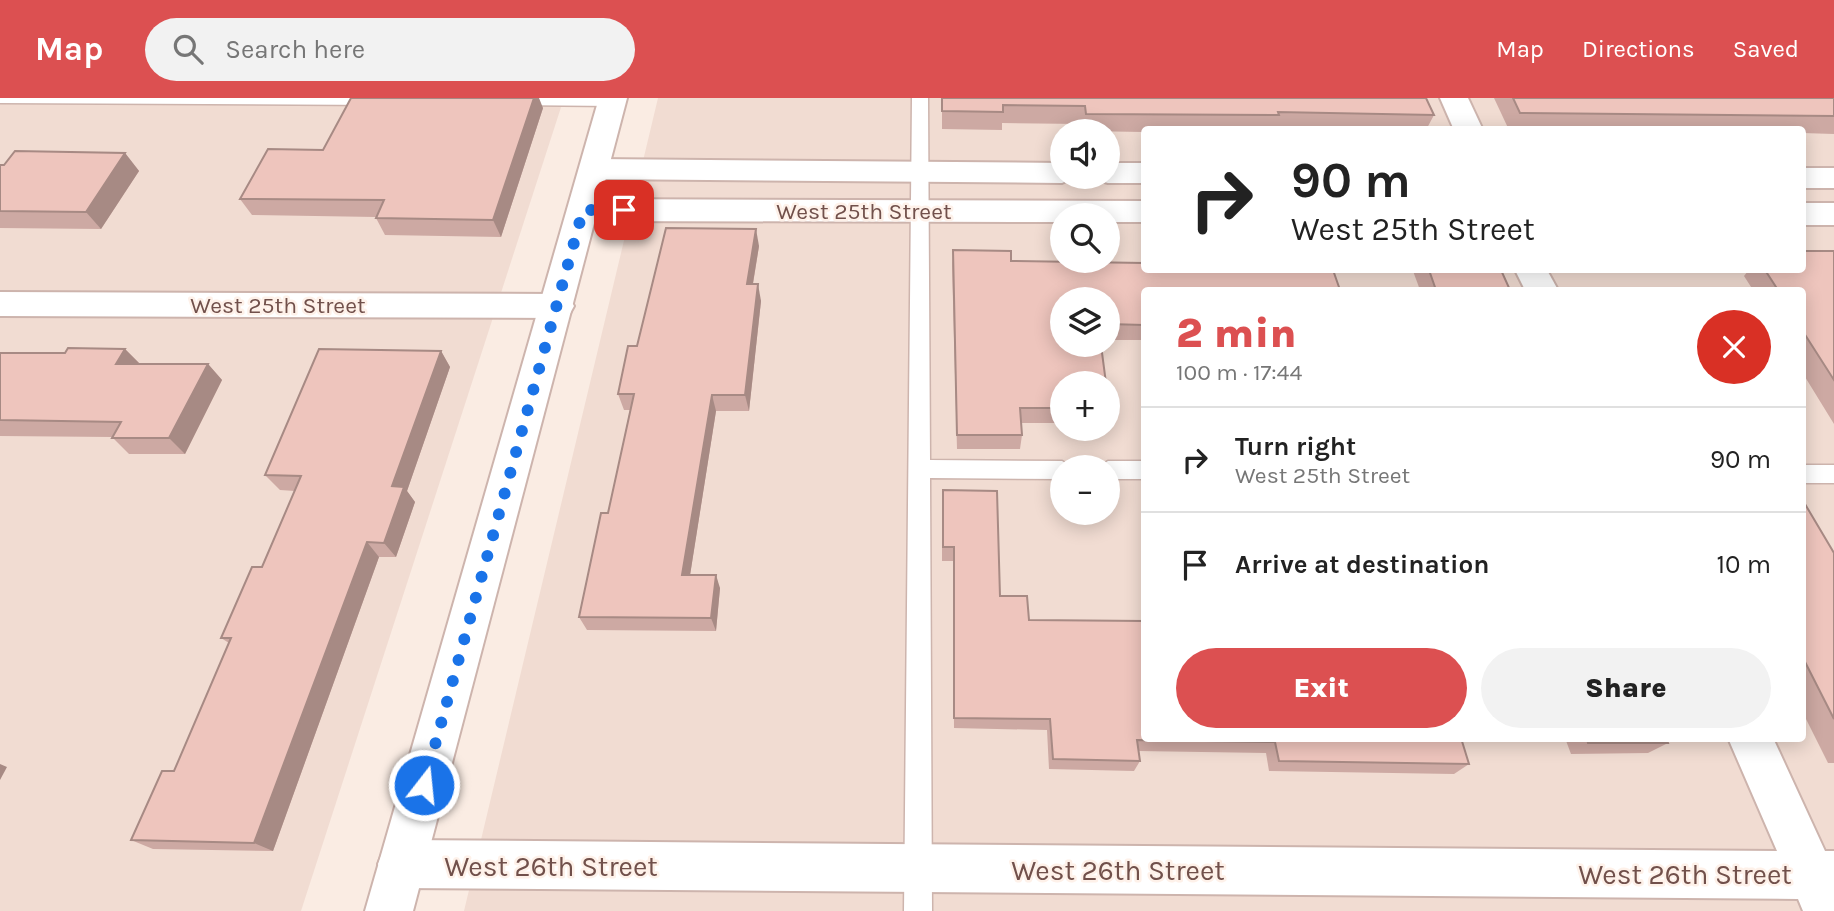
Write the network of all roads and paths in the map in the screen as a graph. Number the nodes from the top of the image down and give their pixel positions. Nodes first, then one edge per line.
1 (0, 98) edge
2 (920, 98) edge
3 (1454, 98) edge
4 (613, 99) edge
5 (391, 100) edge
6 (489, 100) edge
7 (1467, 126) edge
8 (595, 169) junction
9 (920, 172) junction
10 (1050, 173) edge
11 (1120, 173) edge
12 (1141, 173) edge
13 (1806, 178) edge
14 (1834, 178) edge
15 (583, 210) junction
16 (919, 211) junction
17 (1141, 212) edge
18 (1806, 214) edge
19 (1834, 214) edge
20 (0, 304) edge
21 (557, 306) junction
22 (919, 469) junction
23 (1050, 470) edge
24 (1120, 470) edge
25 (1141, 470) edge
26 (1806, 474) edge
27 (1834, 474) edge
28 (1752, 742) edge
29 (402, 864) junction
30 (1825, 887) edge
31 (918, 890) edge
32 (389, 911) edge

1 - 5 lane
2 - 9 lane
3 - 7 street
4 - 6 lane
4 - 8 street
8 - 9 street, West 25th Street
8 - 15 street
9 - 10 street, West 25th Street
9 - 16 lane
11 - 12 street
13 - 14 street
15 - 16 street, West 25th Street
15 - 21 street
16 - 17 street, West 25th Street
16 - 22 lane
18 - 19 street
20 - 21 street, West 25th Street
21 - 29 street
22 - 23 lane
22 - 31 lane
24 - 25 lane
26 - 27 lane
28 - 30 street
29 - 31 street, West 26th Street
29 - 32 street
30 - 31 street, West 26th Street

